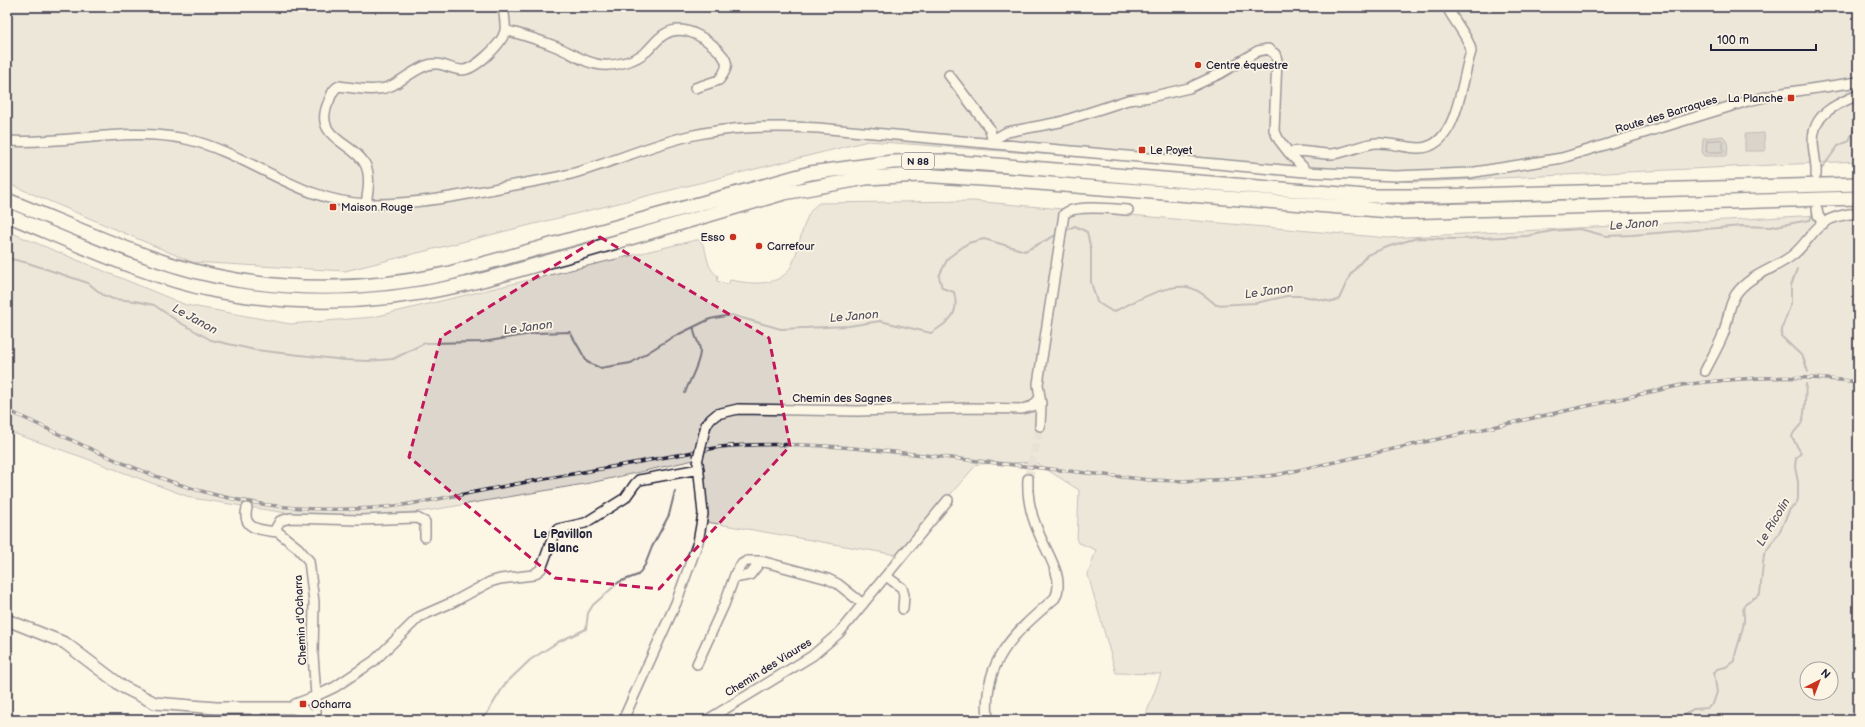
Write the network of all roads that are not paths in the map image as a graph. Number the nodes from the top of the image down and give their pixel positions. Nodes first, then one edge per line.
1 (503, 7) edge
2 (1447, 7) edge
3 (505, 30) junction
4 (949, 75) dead end
5 (1858, 82) edge
6 (695, 88) dead end
7 (1858, 95) edge
8 (7, 141) edge
9 (993, 142) junction
10 (1289, 153) junction
11 (1305, 172) junction
12 (1816, 175) dead end
13 (1858, 184) edge
14 (1858, 198) edge
15 (7, 200) edge
16 (366, 204) junction
17 (1817, 209) dead end
18 (1128, 210) dead end
19 (1858, 213) edge
20 (7, 215) edge
21 (1823, 224) junction
22 (1705, 371) dead end
23 (1040, 399) junction
24 (1040, 426) tunnel mouth
25 (699, 469) junction
26 (1028, 479) tunnel mouth
27 (948, 500) dead end
28 (247, 508) dead end
29 (278, 532) junction
30 (425, 537) dead end
31 (761, 561) junction
32 (886, 576) junction
33 (734, 578) junction
34 (863, 604) junction
35 (904, 609) dead end
36 (7, 620) edge
37 (697, 664) dead end
38 (316, 696) junction
39 (293, 708) junction
40 (256, 715) edge
41 (315, 719) edge
42 (623, 720) edge
43 (707, 720) edge
44 (988, 720) edge

1 - 3 street
2 - 10 street
3 - 6 street
3 - 16 street
4 - 9 street
5 - 11 street, Route des Barraques
7 - 12 street
8 - 16 street, Route des Barraques
9 - 10 street
9 - 11 street, Route des Barraques
9 - 16 street, Route des Barraques
10 - 11 street
13 - 15 highway, N 88
14 - 20 highway, N 88
17 - 21 street
18 - 23 street
19 - 21 street
21 - 22 street
23 - 24 street
23 - 25 street, Chemin des Sagnes, bridge
25 - 38 street
25 - 42 street, Chemin des Sagnes
26 - 44 street
27 - 32 street, Chemin des Viaures
28 - 29 street, Chemin d'Ocharra
29 - 30 street
29 - 38 street, Chemin d'Ocharra
31 - 33 street
31 - 33 street
31 - 34 street
32 - 34 street, Chemin des Viaures
32 - 35 street
33 - 37 street
34 - 43 street, Chemin des Viaures
36 - 40 main road
38 - 39 street
38 - 41 street, Chemin d'Ocharra
39 - 40 main road
39 - 41 main road

